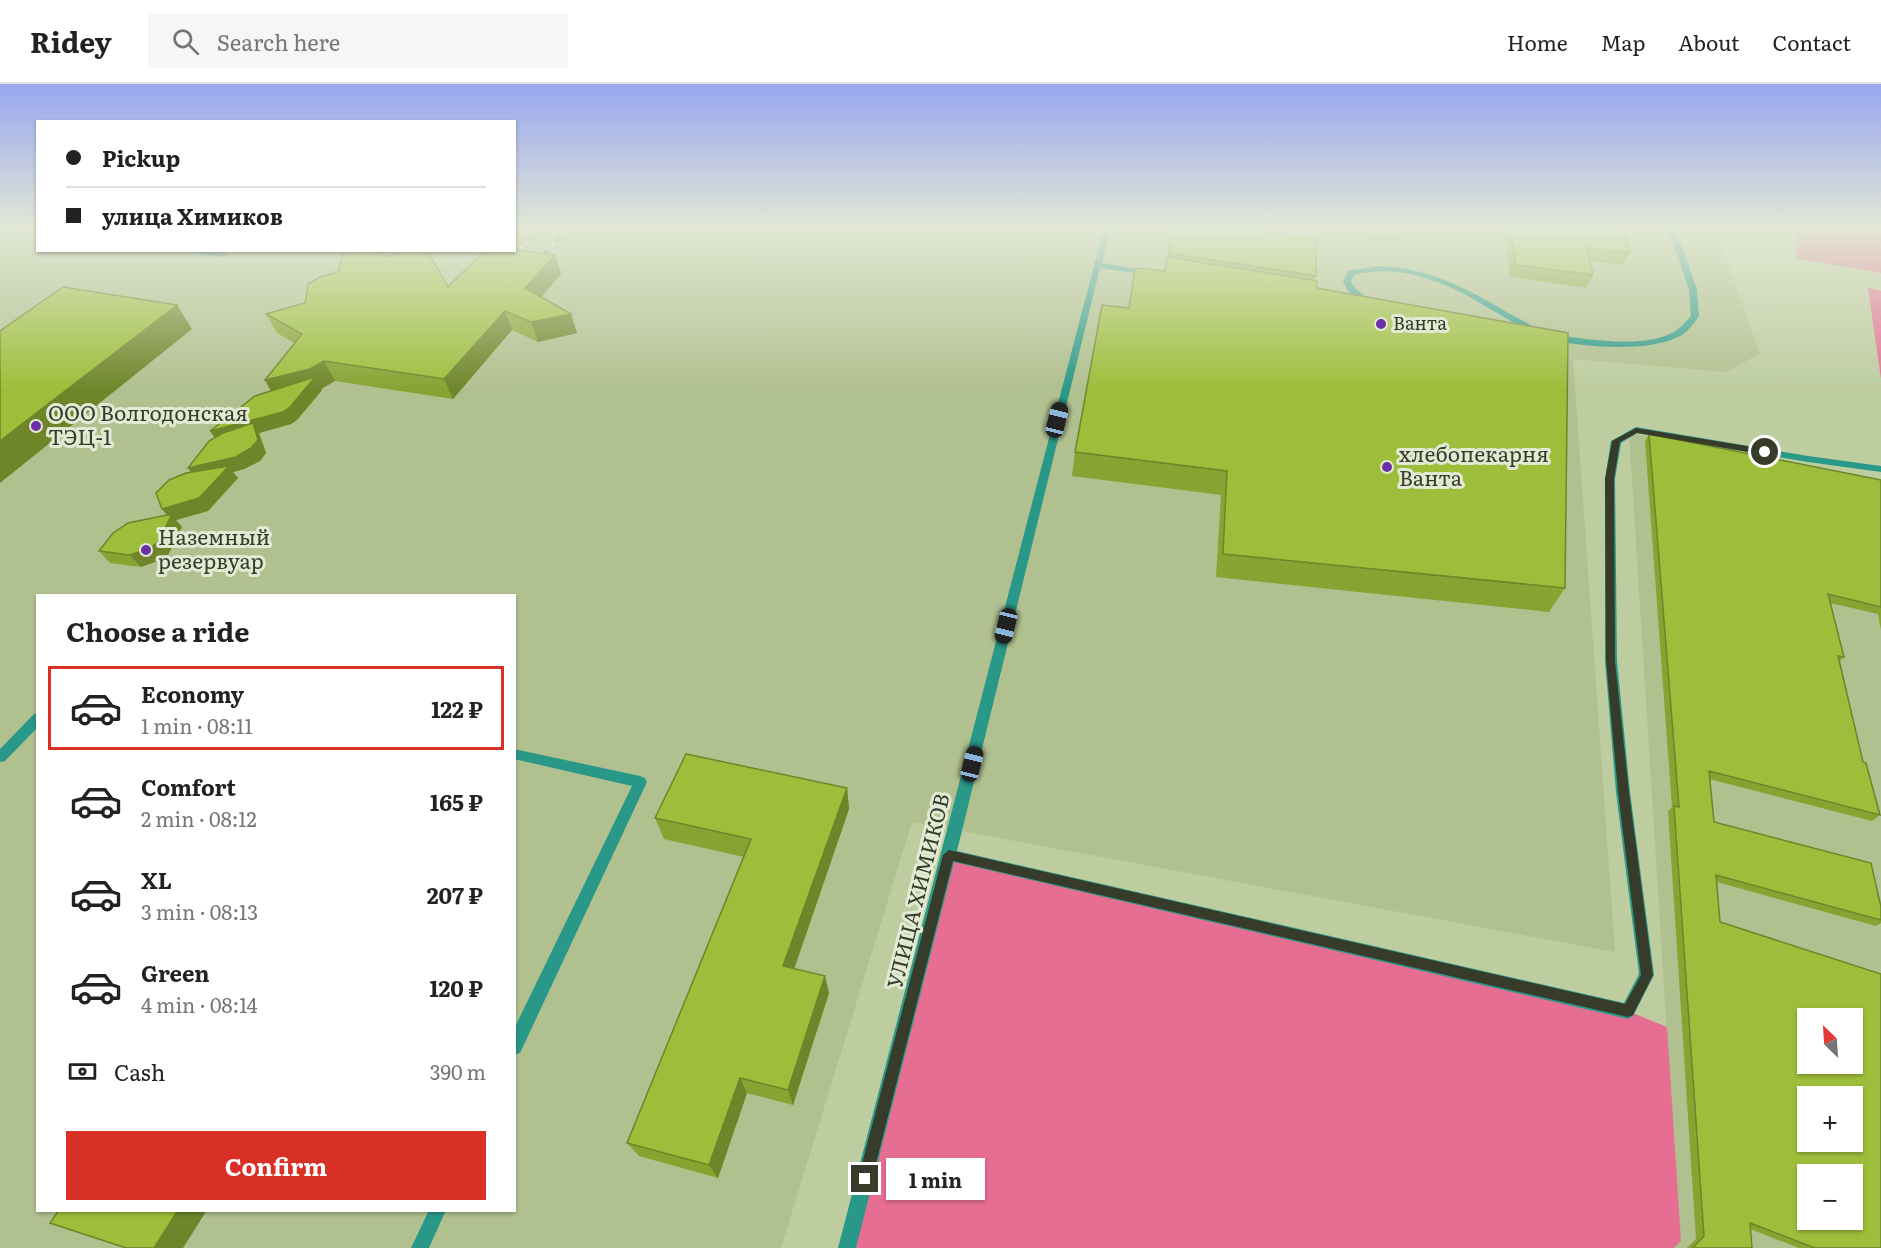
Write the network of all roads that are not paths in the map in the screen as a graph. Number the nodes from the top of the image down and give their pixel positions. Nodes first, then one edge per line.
1 (1093, 281) edge
2 (1347, 281) edge
3 (1442, 281) edge
4 (1690, 281) edge
5 (1349, 304) edge
6 (1512, 331) edge
7 (1545, 336) junction
8 (1881, 469) edge
9 (36, 720) edge
10 (516, 754) edge
11 (0, 757) edge
12 (949, 855) junction
13 (516, 1043) edge
14 (437, 1212) edge
15 (420, 1248) edge
16 (847, 1248) edge

1 - 12 street, УЛИЦА ХИМИКОВ
2 - 5 street
3 - 7 street
4 - 7 street
6 - 7 street
8 - 12 street
9 - 11 street
10 - 13 street
12 - 16 street, УЛИЦА ХИМИКОВ
14 - 15 street

